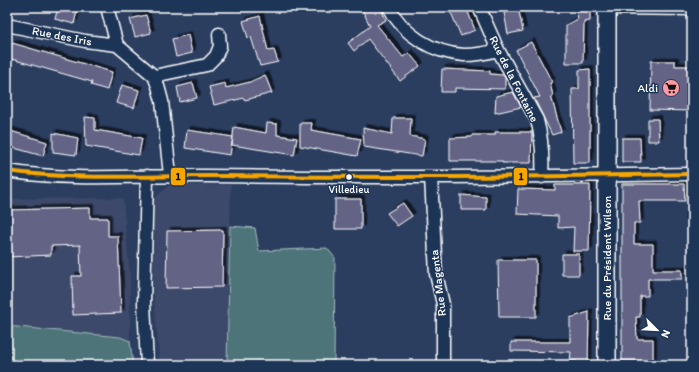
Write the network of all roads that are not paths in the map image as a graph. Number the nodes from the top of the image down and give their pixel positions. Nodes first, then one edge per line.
1 (107, 7) edge
2 (389, 7) edge
3 (479, 7) edge
4 (607, 8) edge
5 (692, 10) edge
6 (7, 25) edge
7 (219, 34) dead end
8 (117, 45) junction
9 (498, 50) junction
10 (154, 76) junction
11 (7, 171) edge
12 (692, 174) edge
13 (170, 175) junction
14 (147, 176) junction
15 (607, 176) junction
16 (431, 177) junction
17 (542, 177) junction
18 (147, 365) edge
19 (443, 365) edge
20 (607, 365) edge

1 - 8 street
2 - 9 street
3 - 9 street, Rue de la Fontaine
4 - 5 street
4 - 15 main road, Rue du Président Wilson
6 - 8 street, Rue des Iris
7 - 10 street
8 - 10 street
9 - 17 street, Rue de la Fontaine
10 - 13 street
11 - 14 street
12 - 15 street
13 - 14 street
13 - 16 street
14 - 18 street
15 - 17 street
15 - 20 main road, Rue du Président Wilson
16 - 17 street
16 - 19 street, Rue Magenta

